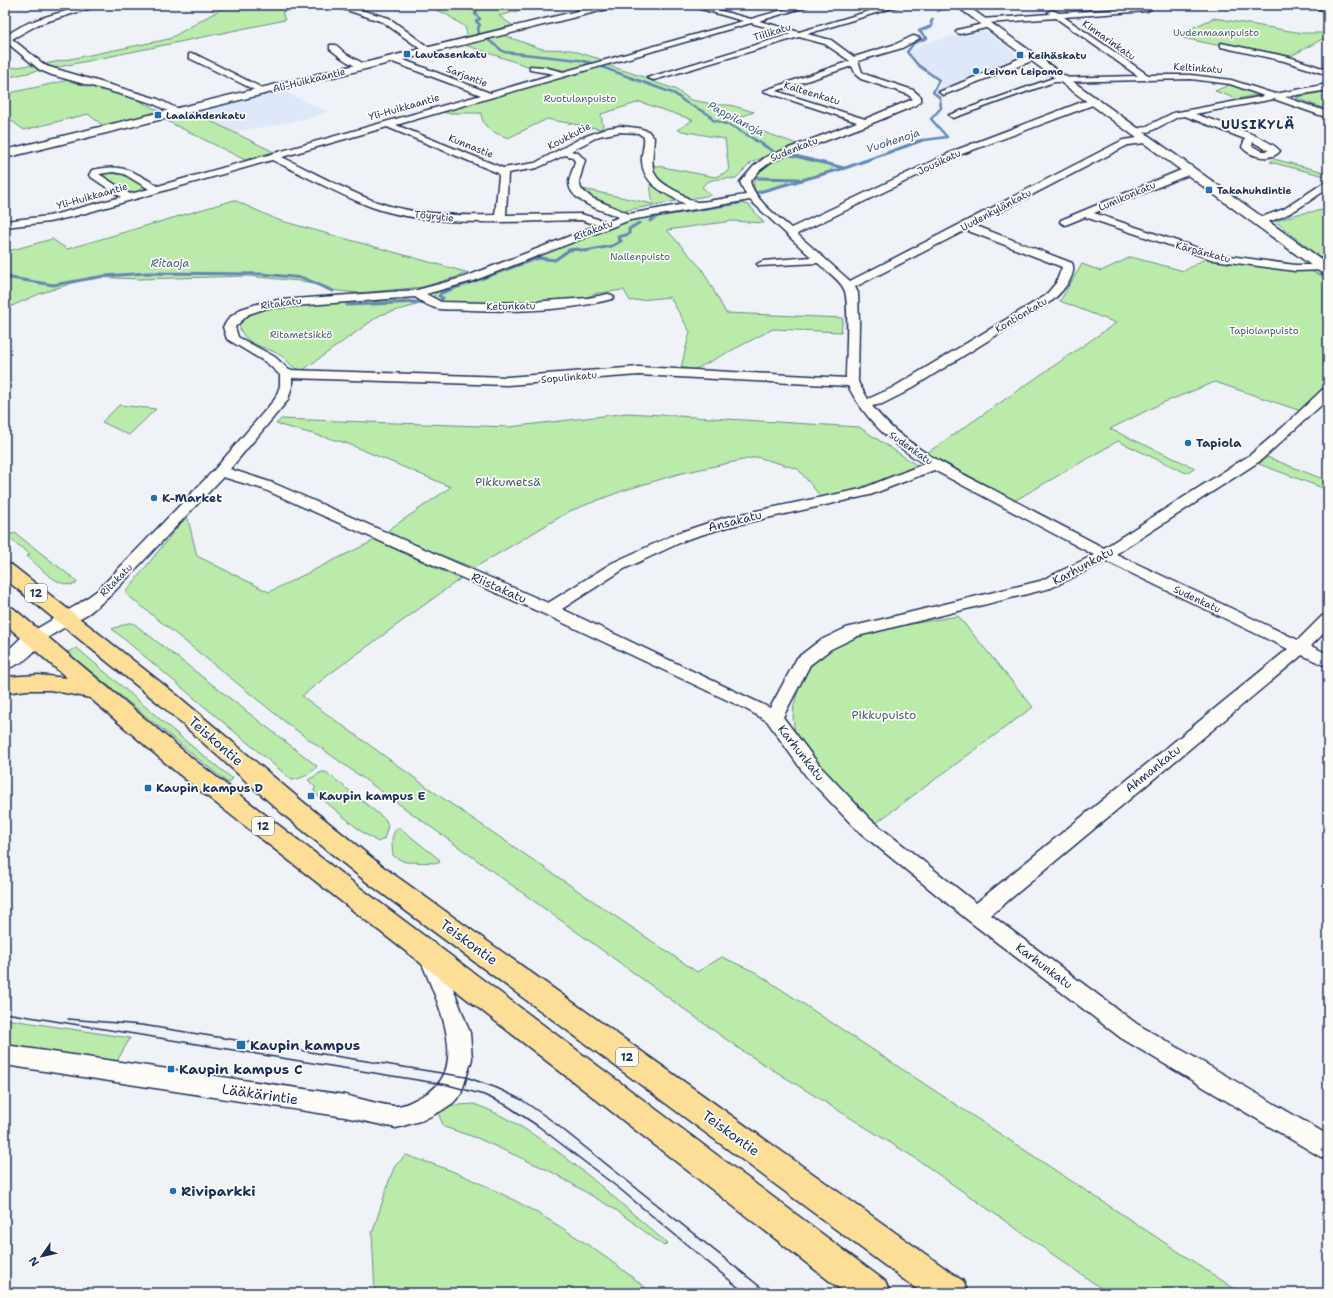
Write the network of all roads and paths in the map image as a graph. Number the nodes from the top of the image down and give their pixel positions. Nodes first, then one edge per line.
1 (96, 5) edge
2 (335, 5) edge
3 (612, 5) edge
4 (691, 5) edge
5 (808, 5) edge
6 (898, 5) edge
7 (960, 5) edge
8 (1133, 5) edge
9 (1316, 5) edge
10 (1327, 6) edge
11 (1047, 9) dead end
12 (1055, 15) junction
13 (750, 21) junction
14 (984, 23) junction
15 (960, 32) dead end
16 (799, 34) junction
17 (916, 38) dead end
18 (1224, 45) dead end
19 (333, 47) dead end
20 (428, 50) junction
21 (192, 56) dead end
22 (393, 59) junction
23 (1033, 59) junction
24 (853, 62) junction
25 (364, 66) junction
26 (533, 68) dead end
27 (1328, 73) edge
28 (563, 74) junction
29 (1145, 77) junction
30 (652, 78) dead end
31 (1062, 80) junction
32 (1328, 87) edge
33 (264, 91) junction
34 (944, 92) dead end
35 (488, 95) junction
36 (1276, 96) junction
37 (1094, 103) junction
38 (177, 112) junction
39 (1186, 113) junction
40 (953, 115) dead end
41 (1328, 115) edge
42 (867, 122) junction
43 (387, 124) junction
44 (1134, 132) junction
45 (1250, 138) dead end
46 (1145, 140) junction
47 (563, 152) junction
48 (5, 154) edge
49 (272, 156) junction
50 (502, 171) junction
51 (1190, 171) junction
52 (1328, 182) edge
53 (156, 188) junction
54 (128, 197) junction
55 (751, 197) junction
56 (694, 205) junction
57 (1086, 214) junction
58 (628, 217) junction
59 (500, 219) junction
60 (1260, 221) junction
61 (1065, 222) dead end
62 (5, 224) edge
63 (606, 225) junction
64 (966, 226) junction
65 (790, 233) junction
66 (820, 260) junction
67 (763, 264) dead end
68 (1326, 270) edge
69 (849, 286) junction
70 (417, 293) junction
71 (608, 297) dead end
72 (286, 374) junction
73 (852, 382) junction
74 (1328, 392) edge
75 (864, 404) junction
76 (935, 465) junction
77 (220, 472) junction
78 (1105, 555) junction
79 (5, 569) edge
80 (549, 610) junction
81 (5, 613) edge
82 (67, 618) junction
83 (1328, 620) edge
84 (34, 638) junction
85 (5, 647) edge
86 (1300, 648) junction
87 (1328, 661) edge
88 (5, 662) edge
89 (5, 685) edge
90 (99, 692) junction
91 (773, 717) junction
92 (976, 915) junction
93 (430, 956) junction
94 (5, 1055) edge
95 (1328, 1148) edge
96 (873, 1293) edge
97 (952, 1293) edge

1 - 38 street
2 - 20 street
3 - 20 street, Ali-Huikkaantie
4 - 13 street
5 - 13 street, Yli-Huikkaantie
6 - 16 street, Tiilikatu
7 - 14 street
8 - 12 street
9 - 10 main road
11 - 12 street, Kinnarinkatu
12 - 14 street
12 - 29 street, Kinnarinkatu
13 - 16 street
13 - 28 street, Yli-Huikkaantie
14 - 15 street
14 - 23 street
16 - 24 street
16 - 30 street, Tiilikatu
17 - 24 street, Kalteenkatu
18 - 27 street
19 - 25 street
20 - 22 street, Ali-Huikkaantie
21 - 33 street
22 - 25 street, Ali-Huikkaantie
22 - 35 street, Sarjantie
23 - 31 street
23 - 34 street
24 - 42 street, Sudenkatu
24 - 42 street, Kalteenkatu
25 - 33 street, Ali-Huikkaantie
26 - 28 street
28 - 35 street, Yli-Huikkaantie
29 - 31 street, Keltinkatu
29 - 36 street, Keltinkatu
31 - 37 street
31 - 40 street, Keltinkatu
32 - 36 street
33 - 38 street, Ali-Huikkaantie
35 - 43 street, Yli-Huikkaantie
36 - 39 street
36 - 41 street, Keltinkatu
37 - 44 street
37 - 65 street, Jousikatu
38 - 48 street, Ali-Huikkaantie
39 - 44 street
39 - 45 street
42 - 55 street, Sudenkatu
43 - 49 street, Yli-Huikkaantie
43 - 50 street, Kunnastie
44 - 46 street
46 - 51 street
46 - 64 street, Uudenkylänkatu
47 - 50 street, Koukkutie
47 - 56 street, Koukkutie
47 - 58 street
49 - 53 street, Yli-Huikkaantie
49 - 59 street, Töyrytie
50 - 59 street, Kunnastie
51 - 57 street, Lumikonkatu
51 - 60 street
52 - 60 street
53 - 54 street, Yli-Huikkaantie
53 - 54 street
54 - 62 street, Yli-Huikkaantie
55 - 56 street, Ritakatu
55 - 65 street
56 - 58 street, Ritakatu
57 - 61 street, Lumikonkatu
57 - 68 street, Kärpänkatu
58 - 63 street, Ritakatu
59 - 63 street, Töyrytie
60 - 68 street
63 - 70 street, Ritakatu
64 - 69 street, Uudenkylänkatu
64 - 75 street, Kontionkatu
65 - 66 street
66 - 67 street
66 - 69 street
69 - 73 street, Sudenkatu
70 - 71 street, Ketunkatu
70 - 72 street, Ritakatu
72 - 73 street, Sopulinkatu
72 - 77 street, Ritakatu
73 - 75 street, Sudenkatu
74 - 78 street, Karhunkatu
75 - 76 street, Sudenkatu
76 - 78 street, Sudenkatu
76 - 80 street, Ansakatu
77 - 80 street, Riistakatu
77 - 82 street, Ritakatu
78 - 86 street, Sudenkatu
78 - 91 street, Karhunkatu
79 - 82 main road, Teiskontie / 12
80 - 91 street, Riistakatu
81 - 84 main road, 12
82 - 84 street, Ritakatu
82 - 97 main road, Teiskontie / 12
83 - 86 street, Ahmankatu
84 - 85 street
84 - 88 street
84 - 90 main road, 12
86 - 87 street, Sudenkatu
86 - 92 street, Ahmankatu
89 - 90 main road
90 - 93 main road, 12
91 - 92 street, Karhunkatu
92 - 95 street, Karhunkatu
93 - 94 street, Lääkärintie
93 - 96 main road, 12

